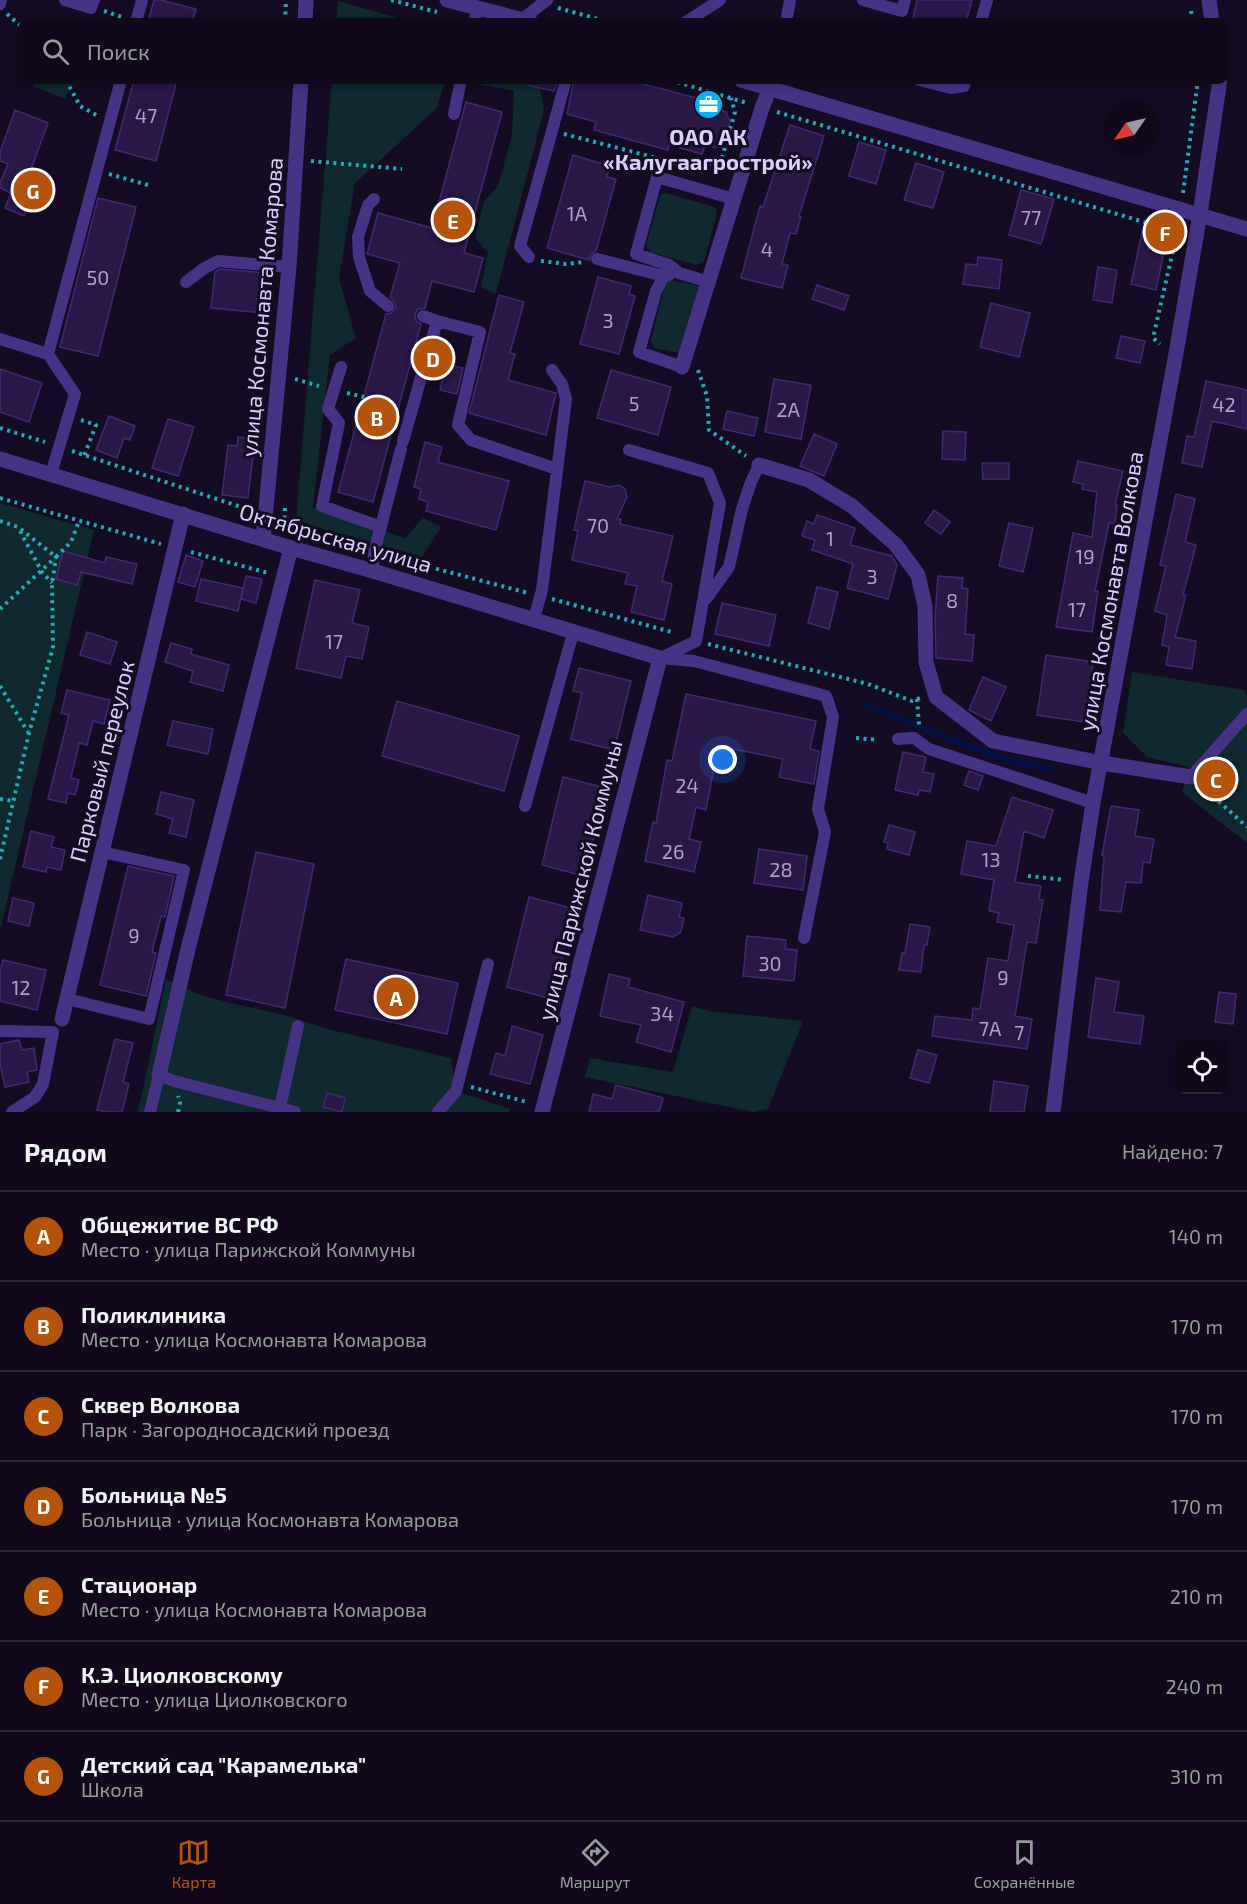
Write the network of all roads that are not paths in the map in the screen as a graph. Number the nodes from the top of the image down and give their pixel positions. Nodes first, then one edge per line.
1 (64, 0) edge
2 (142, 0) edge
3 (306, 0) edge
4 (447, 0) edge
5 (720, 0) edge
6 (790, 0) edge
7 (863, 0) edge
8 (905, 0) edge
9 (987, 0) edge
10 (1209, 0) edge
11 (544, 2) edge
12 (93, 4) edge
13 (476, 15) edge
14 (137, 18) edge
15 (304, 18) edge
16 (501, 18) edge
17 (529, 18) edge
18 (692, 18) edge
19 (787, 18) edge
20 (982, 18) edge
21 (1211, 18) edge
22 (120, 84) edge
23 (301, 84) edge
24 (460, 84) edge
25 (565, 84) edge
26 (771, 84) edge
27 (935, 84) edge
28 (965, 84) edge
29 (1220, 84) edge
30 (454, 114) dead end
31 (374, 199) dead end
32 (734, 199) junction
33 (1200, 214) junction
34 (1247, 229) edge
35 (529, 257) road end
36 (597, 259) road end
37 (289, 267) junction
38 (679, 273) junction
39 (664, 276) junction
40 (186, 282) dead end
41 (709, 282) junction
42 (388, 306) dead end
43 (423, 316) dead end
44 (437, 321) junction
45 (0, 339) edge
46 (48, 354) junction
47 (341, 367) dead end
48 (690, 368) joint
49 (552, 370) dead end
50 (629, 450) dead end
51 (0, 459) edge
52 (759, 465) joint
53 (557, 469) junction
54 (51, 474) junction
55 (183, 514) junction
56 (381, 527) junction
57 (263, 539) junction
58 (291, 548) junction
59 (373, 571) junction
60 (704, 602) junction
61 (534, 619) junction
62 (573, 633) junction
63 (660, 658) junction
64 (1247, 714) edge
65 (898, 739) dead end
66 (1102, 763) junction
67 (1191, 777) joint
68 (1093, 802) junction
69 (525, 806) dead end
70 (102, 852) junction
71 (804, 938) dead end
72 (488, 964) dead end
73 (67, 999) junction
74 (62, 1019) joint
75 (298, 1026) dead end
76 (0, 1031) edge
77 (53, 1032) junction
78 (159, 1075) junction
79 (280, 1108) junction
80 (543, 1109) edge
81 (12, 1112) edge
82 (150, 1112) edge
83 (295, 1112) edge
84 (438, 1112) edge
85 (1053, 1112) edge

1 - 12 lane
2 - 14 lane
3 - 15 street
4 - 13 street
5 - 18 lane
6 - 19 lane
7 - 8 lane
9 - 20 lane
10 - 21 street
11 - 17 lane
13 - 16 street
22 - 46 lane
23 - 37 street, улица Космонавта Комарова
24 - 30 lane
25 - 35 lane
26 - 32 street
26 - 33 street
27 - 28 lane
29 - 33 street, улица Космонавта Волкова
31 - 42 lane
32 - 38 lane
32 - 41 street
33 - 34 street
33 - 66 street, улица Космонавта Волкова
36 - 39 lane
37 - 40 lane
37 - 57 street, улица Космонавта Комарова
38 - 39 lane
38 - 41 lane
39 - 48 lane
41 - 48 street
43 - 44 lane
44 - 53 lane
44 - 56 lane
45 - 46 lane
46 - 54 lane
47 - 56 lane
49 - 53 lane
50 - 60 lane
51 - 54 street, Октябрьская улица
52 - 60 lane
52 - 66 street
53 - 61 lane
54 - 55 street, Октябрьская улица
55 - 57 street, Октябрьская улица
55 - 70 street, Парковый переулок
56 - 59 lane
57 - 58 street, Октябрьская улица
58 - 59 street, Октябрьская улица
58 - 78 street
59 - 61 street, Октябрьская улица
60 - 63 lane
61 - 62 street, Октябрьская улица
62 - 63 street, Октябрьская улица
62 - 69 lane
63 - 71 lane
63 - 80 street, улица Парижской Коммуны
64 - 67 lane
65 - 68 lane
66 - 67 street
66 - 68 street, улица Космонавта Волкова
68 - 85 street, улица Космонавта Волкова
70 - 73 street, Парковый переулок
70 - 73 lane
72 - 84 lane
73 - 74 street, Парковый переулок
74 - 77 lane
75 - 79 lane
76 - 77 lane
77 - 81 lane
78 - 79 lane
78 - 82 lane
79 - 83 lane

